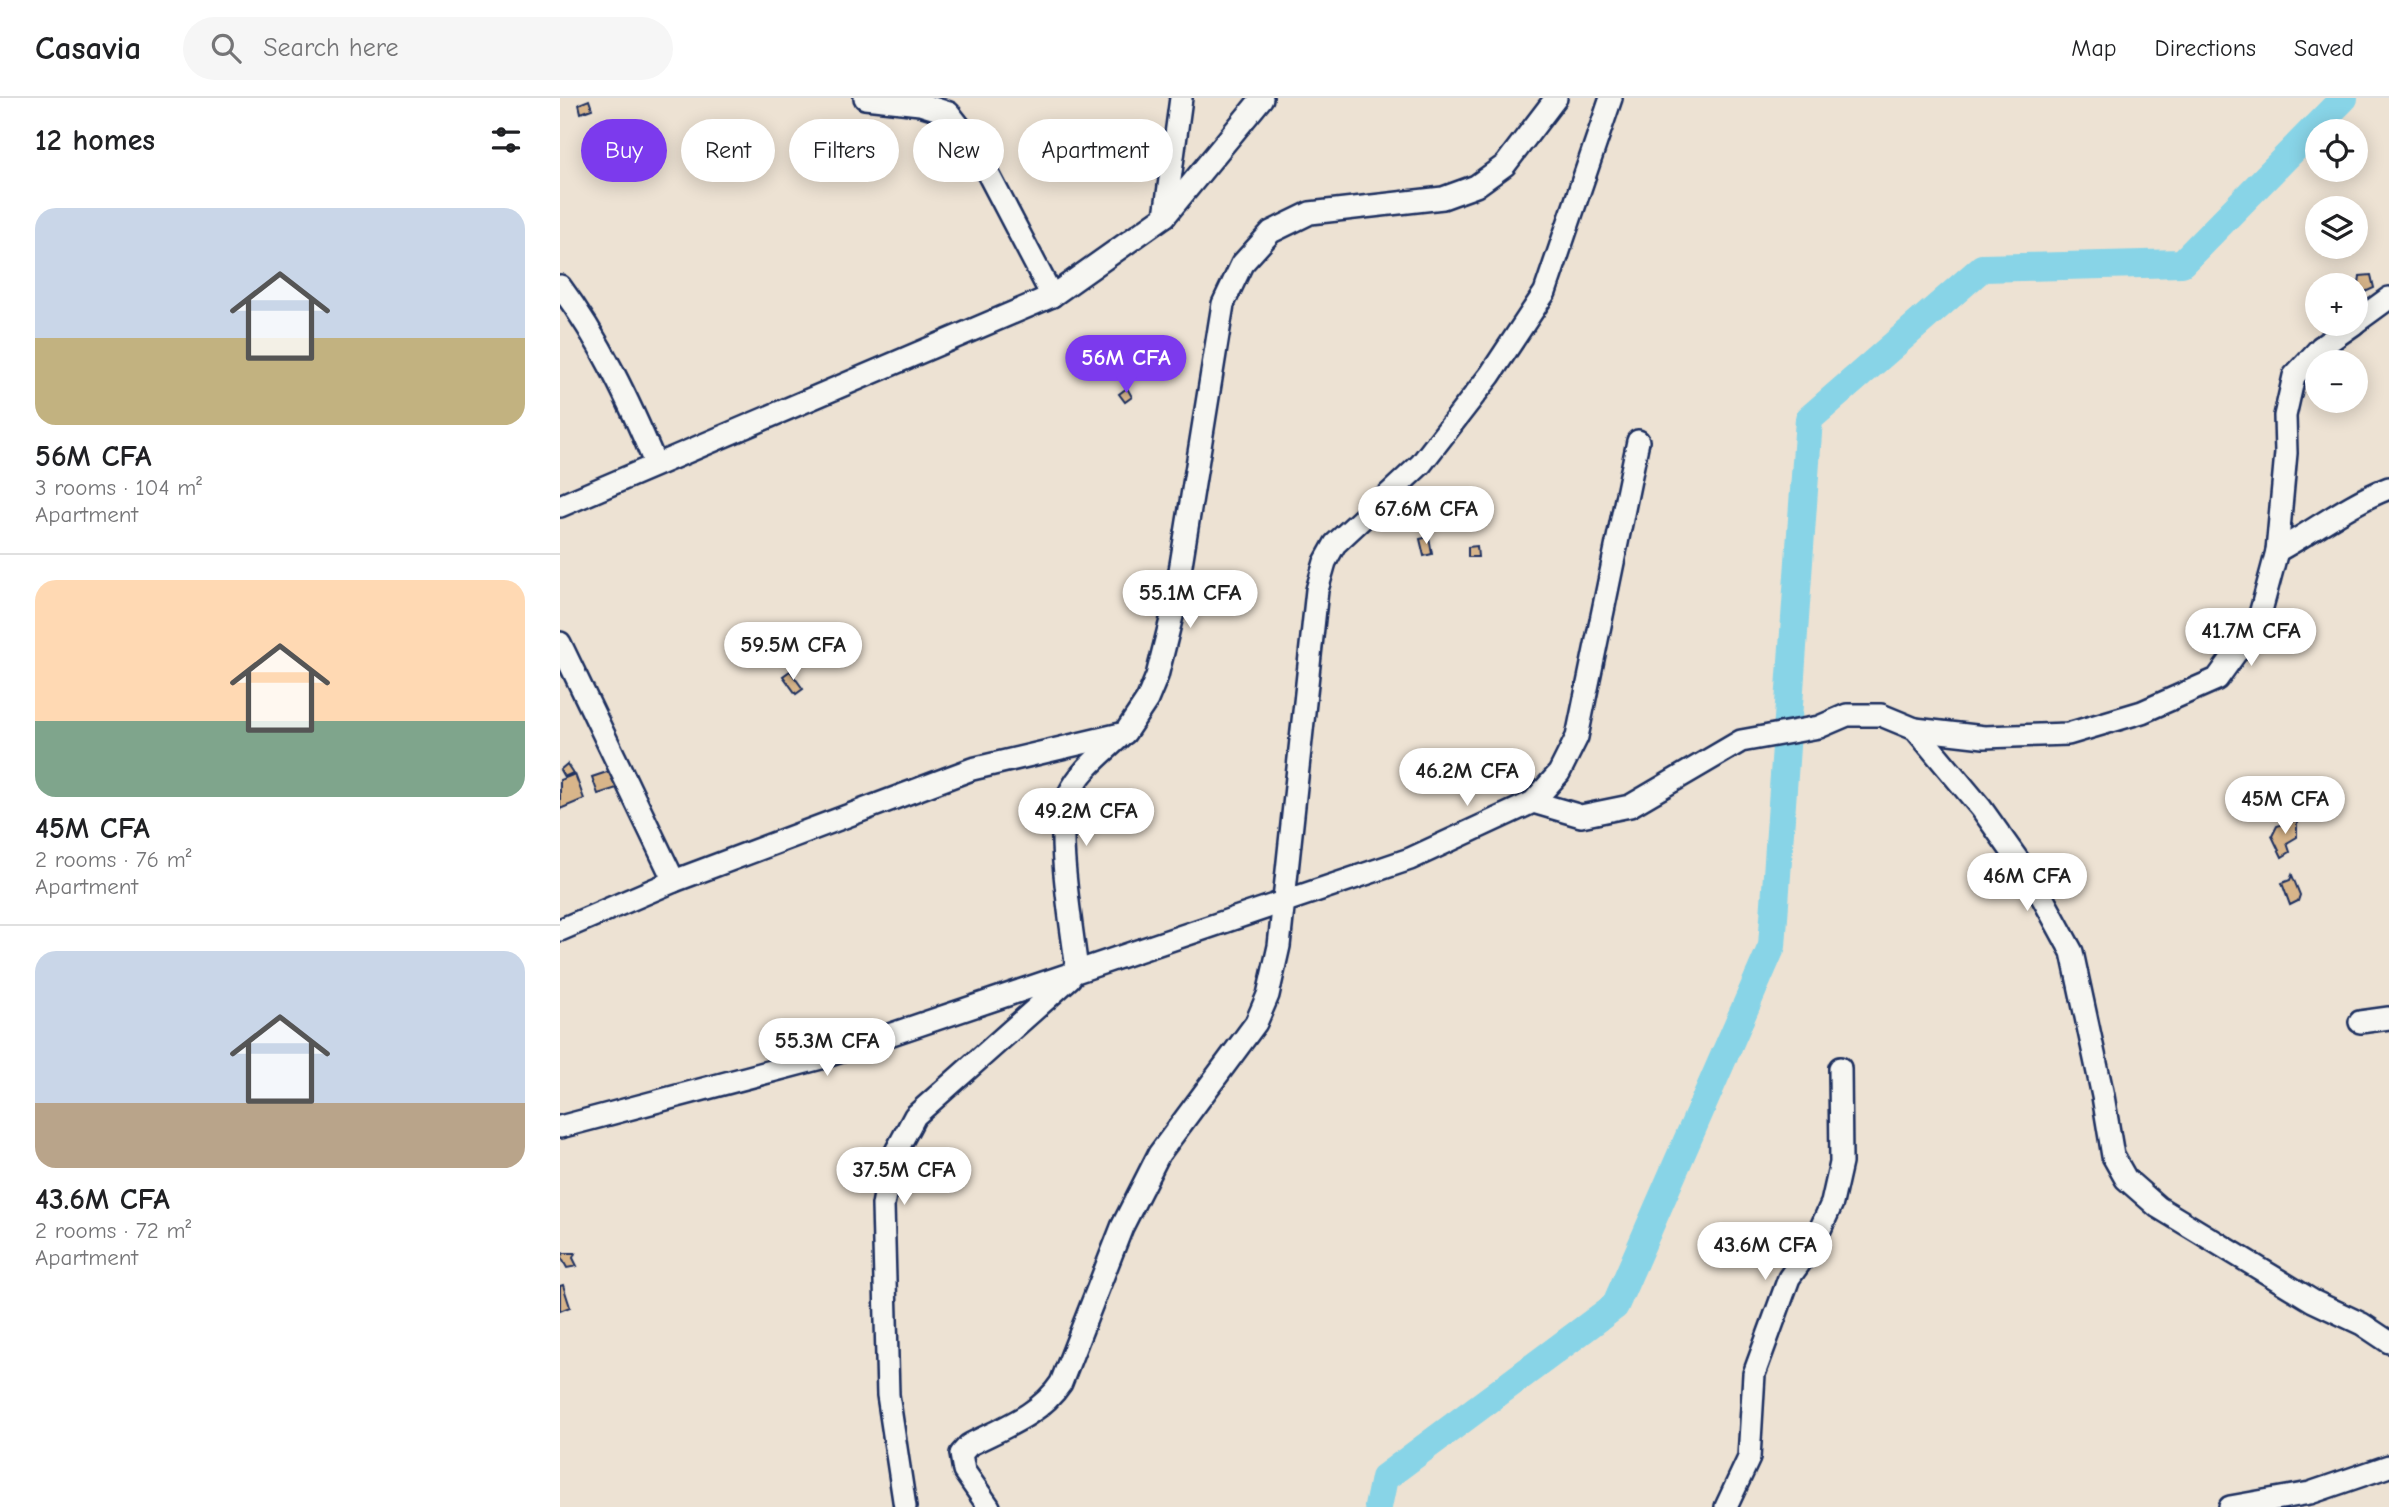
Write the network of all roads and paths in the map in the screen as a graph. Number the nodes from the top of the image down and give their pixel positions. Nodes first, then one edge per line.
1 (865, 98) edge
2 (1181, 98) edge
3 (1262, 98) edge
4 (1556, 98) edge
5 (1611, 98) edge
6 (1165, 216) junction
7 (560, 286) edge
8 (1052, 296) junction
9 (2389, 298) edge
10 (2368, 313) edge
11 (2337, 336) edge
12 (1639, 441) dead end
13 (655, 463) junction
14 (2389, 488) edge
15 (560, 506) edge
16 (2277, 551) junction
17 (560, 643) edge
18 (1915, 729) junction
19 (1125, 733) junction
20 (1532, 802) junction
21 (674, 881) junction
22 (1282, 904) junction
23 (560, 930) edge
24 (1077, 971) junction
25 (2389, 1018) edge
26 (2360, 1022) dead end
27 (1840, 1068) dead end
28 (560, 1127) edge
29 (2389, 1342) edge
30 (2389, 1466) edge
31 (905, 1507) edge
32 (989, 1507) edge
33 (1726, 1507) edge
34 (2230, 1507) edge

1 - 8 street
2 - 6 street
3 - 6 street
4 - 19 street
5 - 22 street
6 - 8 street
7 - 13 street
8 - 13 street
9 - 10 street
11 - 16 street
12 - 20 street
13 - 15 street
14 - 16 street
16 - 18 street
17 - 21 street
18 - 20 street
18 - 29 street
19 - 21 street
19 - 24 street
20 - 22 street
21 - 23 street
22 - 24 street
22 - 32 street
24 - 28 street
24 - 31 street
25 - 26 street
27 - 33 street
30 - 34 street

